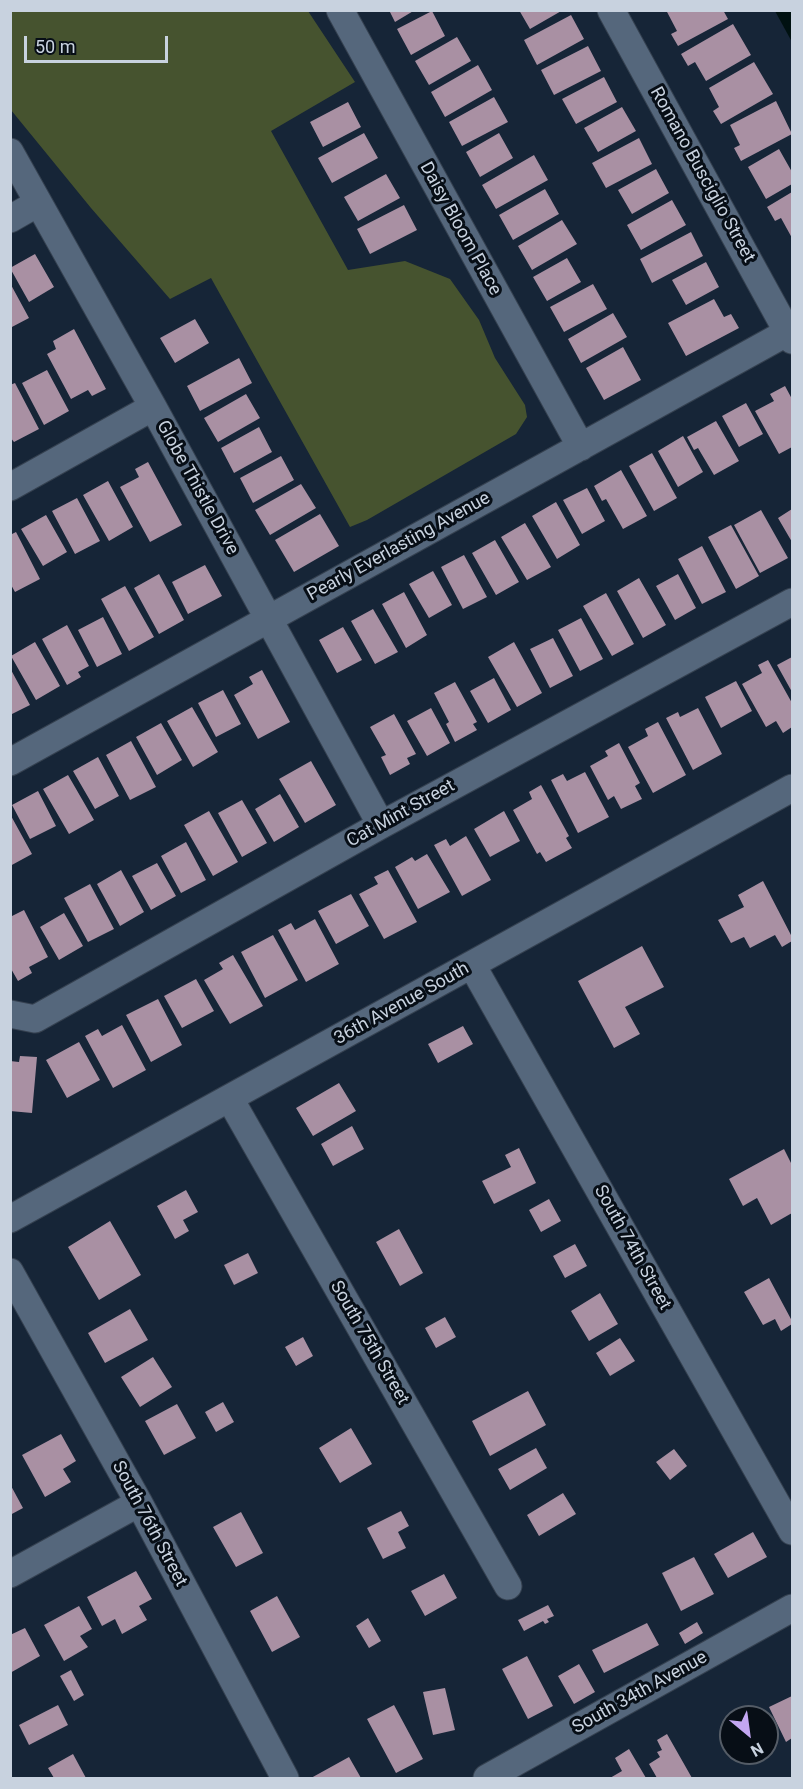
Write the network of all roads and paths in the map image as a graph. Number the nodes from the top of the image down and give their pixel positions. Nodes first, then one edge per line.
1 (340, 10) edge
2 (611, 10) edge
3 (10, 152) edge
4 (38, 203) junction
5 (10, 219) edge
6 (790, 336) edge
7 (153, 407) junction
8 (581, 447) junction
9 (10, 487) edge
10 (792, 602) edge
11 (269, 618) junction
12 (10, 762) edge
13 (792, 788) edge
14 (381, 825) junction
15 (472, 965) junction
16 (10, 1014) edge
17 (230, 1099) junction
18 (10, 1219) edge
19 (10, 1272) edge
20 (139, 1503) junction
21 (792, 1531) edge
22 (10, 1574) edge
23 (508, 1586) dead end
24 (792, 1608) edge
25 (285, 1779) edge
26 (487, 1779) edge

1 - 8 street, Daisy Bloom Place
2 - 6 street, Romano Busciglio Street
3 - 4 street, Globe Thistle Drive
4 - 5 street
4 - 7 street, Globe Thistle Drive
6 - 8 street, Pearly Everlasting Avenue
7 - 9 street
7 - 11 street, Globe Thistle Drive
8 - 11 street, Pearly Everlasting Avenue
10 - 14 street, Cat Mint Street
11 - 12 street, Pearly Everlasting Avenue
11 - 14 street, Globe Thistle Drive
13 - 15 street, 36th Avenue South
14 - 16 street, Cat Mint Street
15 - 17 street, 36th Avenue South
15 - 21 street, South 74th Street
17 - 18 street, 36th Avenue South
17 - 23 street, South 75th Street
19 - 20 street, South 76th Street
20 - 22 street
20 - 25 street, South 76th Street
24 - 26 street, South 34th Avenue

